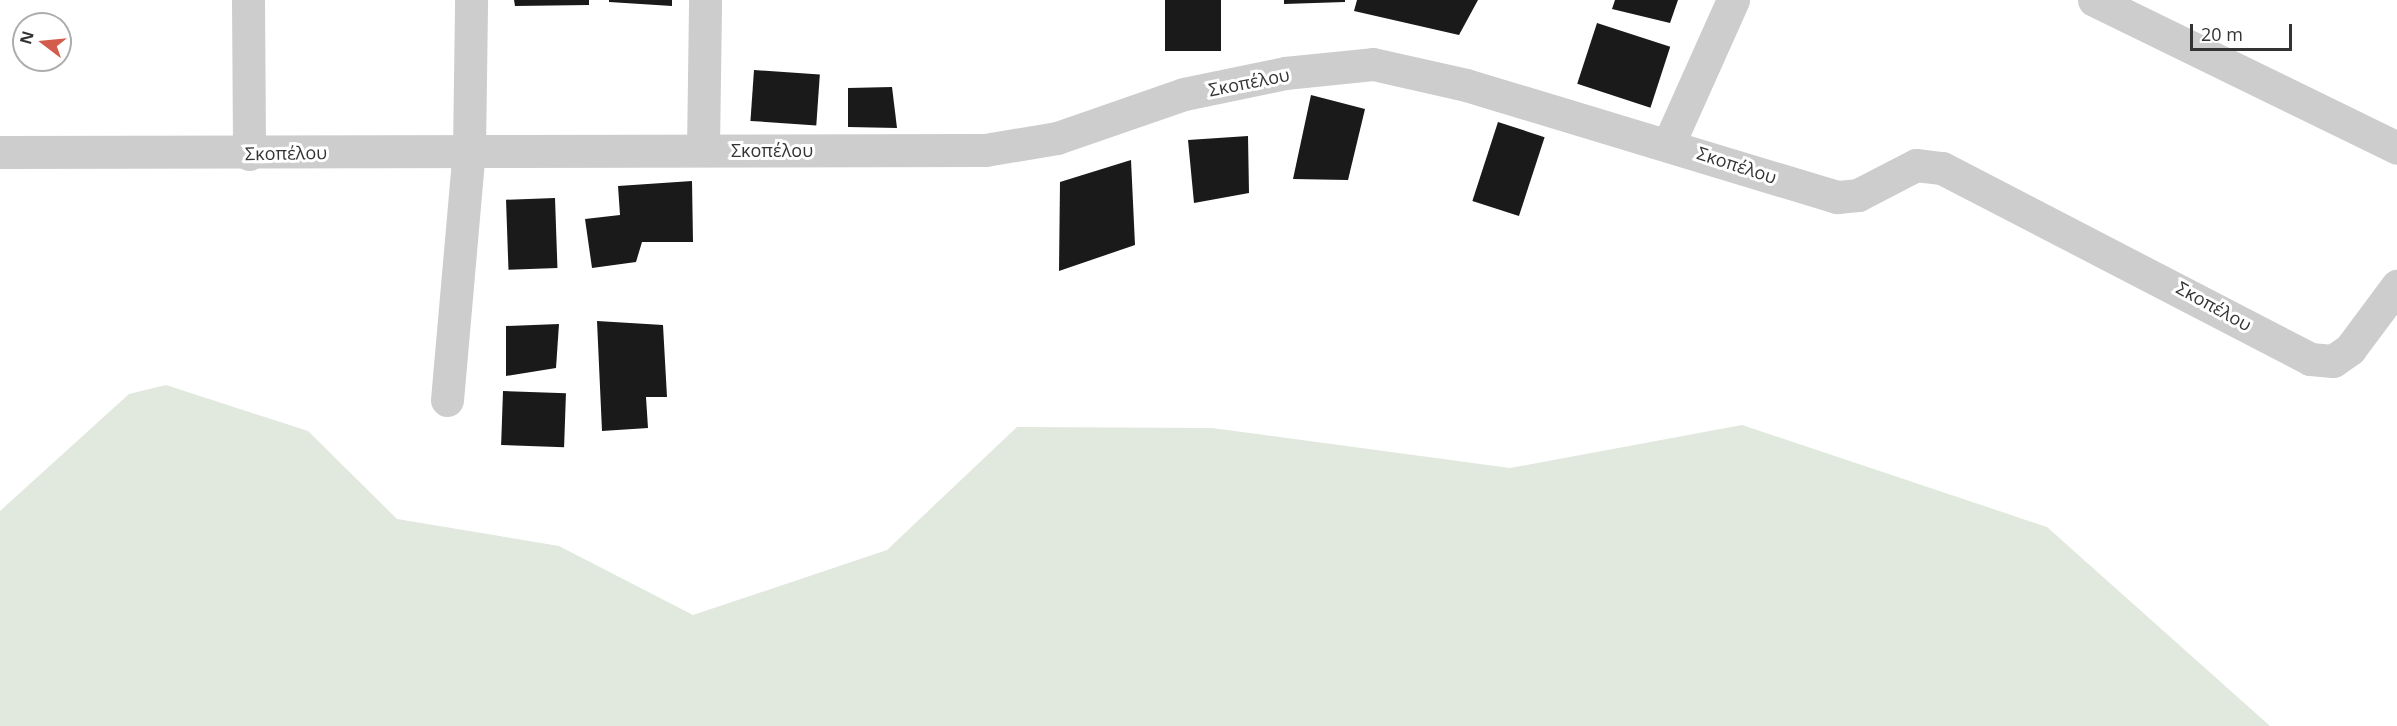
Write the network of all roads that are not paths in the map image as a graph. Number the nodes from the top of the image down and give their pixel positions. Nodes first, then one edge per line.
1 (248, 0) edge
2 (471, 0) edge
3 (705, 0) edge
4 (1733, 0) edge
5 (2094, 0) edge
6 (1669, 143) junction
7 (2397, 148) edge
8 (703, 149) junction
9 (469, 150) junction
10 (0, 152) edge
11 (249, 154) junction
12 (2397, 286) edge
13 (447, 400) dead end

1 - 11 street
2 - 9 street
3 - 8 street
4 - 6 street
5 - 7 street
6 - 8 street, Σκοπέλου
6 - 12 street, Σκοπέλου
8 - 9 street, Σκοπέλου
9 - 11 street, Σκοπέλου
9 - 13 street
10 - 11 street, Σκοπέλου

